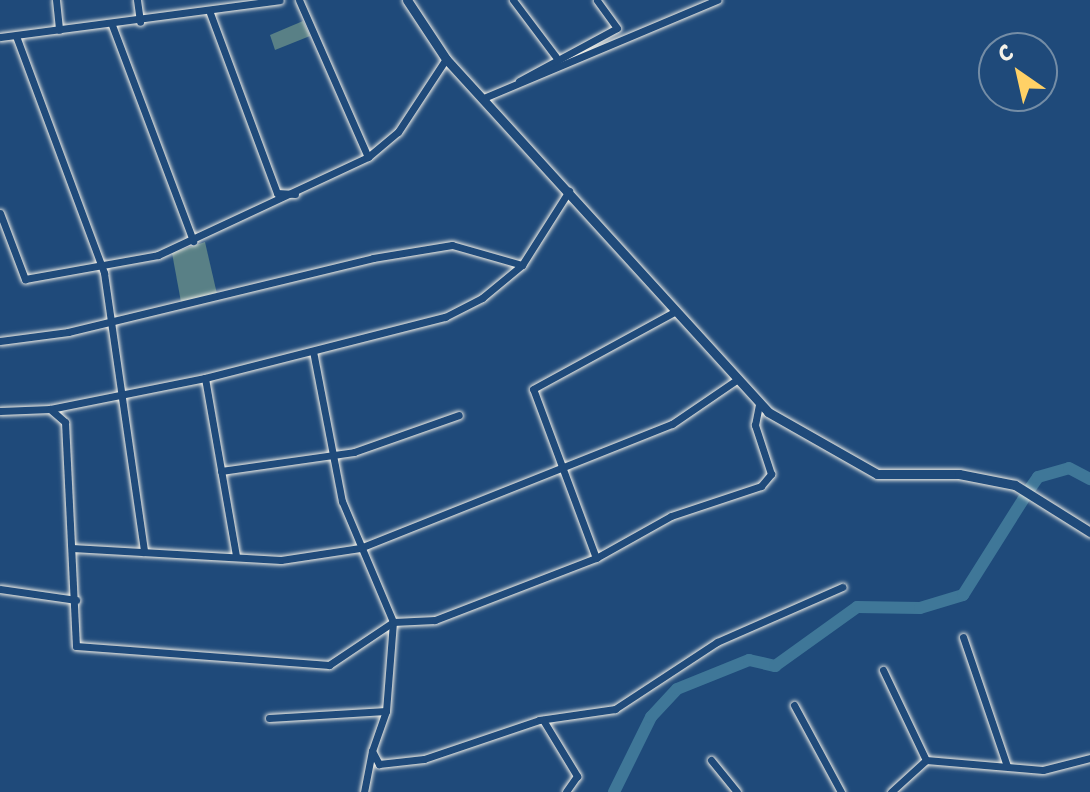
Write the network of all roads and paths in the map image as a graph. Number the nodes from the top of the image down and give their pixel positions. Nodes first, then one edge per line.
1 (56, 0) edge
2 (137, 0) edge
3 (220, 0) edge
4 (280, 0) edge
5 (299, 0) edge
6 (407, 0) edge
7 (513, 0) edge
8 (597, 0) edge
9 (717, 0) edge
10 (222, 11) junction
11 (210, 13) junction
12 (140, 22) junction
13 (112, 25) junction
14 (59, 30) junction
15 (16, 36) junction
16 (0, 37) edge
17 (556, 57) junction
18 (446, 59) junction
19 (508, 88) junction
20 (486, 97) junction
21 (368, 157) junction
22 (569, 191) junction
23 (297, 194) junction
24 (1, 216) edge
25 (193, 241) junction
26 (522, 265) junction
27 (101, 266) junction
28 (674, 312) junction
29 (110, 319) junction
30 (0, 341) edge
31 (313, 351) junction
32 (205, 378) junction
33 (735, 381) junction
34 (125, 396) junction
35 (759, 404) junction
36 (50, 409) junction
37 (0, 411) edge
38 (459, 415) dead end
39 (333, 455) junction
40 (561, 470) junction
41 (221, 471) junction
42 (1090, 532) edge
43 (72, 548) junction
44 (360, 548) junction
45 (144, 552) junction
46 (236, 556) junction
47 (596, 558) junction
48 (842, 587) dead end
49 (0, 589) edge
50 (76, 600) junction
51 (393, 622) junction
52 (963, 637) dead end
53 (883, 670) dead end
54 (794, 705) dead end
55 (386, 711) junction
56 (269, 718) dead end
57 (543, 720) junction
58 (372, 751) junction
59 (1090, 758) edge
60 (711, 760) dead end
61 (926, 760) junction
62 (1007, 766) junction
63 (364, 792) edge
64 (566, 792) edge
65 (737, 792) edge
66 (841, 792) edge
67 (891, 792) edge

1 - 14 street
2 - 12 street
3 - 10 street
4 - 10 street
5 - 21 street
6 - 18 street
7 - 17 street
8 - 17 street
9 - 19 street
10 - 11 street
11 - 12 street
11 - 23 street
12 - 13 street
13 - 14 street
13 - 25 street
14 - 15 street
15 - 16 street
15 - 27 street
17 - 19 street
18 - 20 street
18 - 21 street
19 - 20 street
20 - 22 street
21 - 23 street
22 - 26 street
22 - 28 street
23 - 25 street
24 - 27 street
25 - 27 street
26 - 29 street
26 - 31 street
27 - 29 street
28 - 33 street
28 - 40 street
29 - 30 street
29 - 34 street
31 - 32 street
31 - 39 street
32 - 34 street
32 - 41 street
33 - 35 street
33 - 40 street
34 - 36 street
34 - 45 street
35 - 42 street
35 - 47 street
36 - 37 street
36 - 43 street
38 - 39 street
39 - 41 street
39 - 44 street
40 - 44 street
40 - 47 street
41 - 46 street
43 - 45 street
43 - 50 street
44 - 46 street
44 - 51 street
45 - 46 street
47 - 51 street
48 - 57 street
49 - 50 street
50 - 51 street
51 - 55 street
52 - 62 street
53 - 61 street
54 - 66 street
55 - 56 street
55 - 58 street
57 - 58 street
57 - 64 street
58 - 63 street
59 - 62 street
60 - 65 street
61 - 62 street
61 - 67 street

